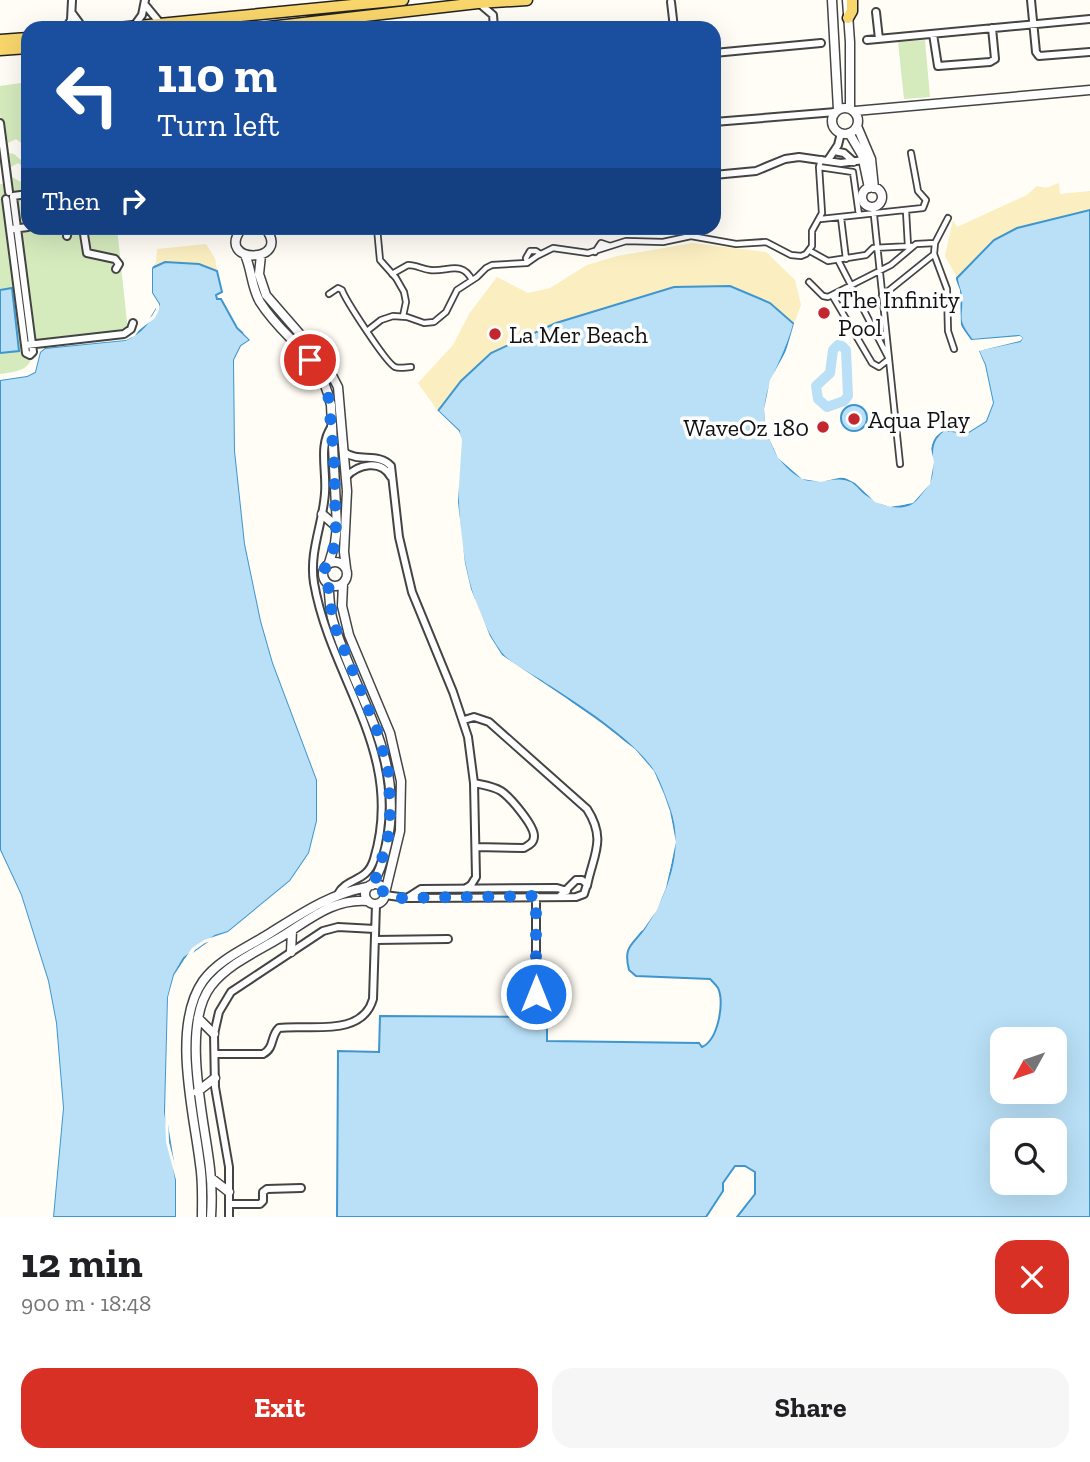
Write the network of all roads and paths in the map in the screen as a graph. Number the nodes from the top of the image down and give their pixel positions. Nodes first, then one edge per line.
1 (72, 0) edge
2 (403, 0) edge
3 (527, 0) edge
4 (832, 0) edge
5 (849, 0) edge
6 (1031, 0) edge
7 (508, 1) edge
8 (671, 1) edge
9 (363, 2) edge
10 (146, 3) edge
11 (340, 3) edge
12 (478, 3) junction
13 (72, 12) junction
14 (876, 12) dead end
15 (493, 15) junction
16 (848, 18) joint
17 (351, 19) junction
18 (1090, 19) edge
19 (230, 20) edge
20 (70, 21) edge
21 (77, 21) edge
22 (139, 21) edge
23 (159, 21) edge
24 (207, 21) edge
25 (330, 21) edge
26 (348, 21) edge
27 (493, 21) edge
28 (673, 21) edge
29 (1033, 24) junction
30 (992, 28) junction
31 (933, 34) junction
32 (21, 38) edge
33 (879, 39) junction
34 (0, 40) edge
35 (867, 40) dead end
36 (821, 43) dead end
37 (21, 48) edge
38 (0, 50) edge
39 (721, 52) edge
40 (1090, 52) edge
41 (1090, 90) edge
42 (852, 110) junction
43 (877, 110) junction
44 (837, 111) junction
45 (721, 121) edge
46 (0, 123) edge
47 (858, 124) junction
48 (845, 133) junction
49 (834, 151) junction
50 (911, 153) dead end
51 (824, 160) junction
52 (864, 160) junction
53 (854, 162) junction
54 (819, 167) junction
55 (721, 174) edge
56 (872, 188) junction
57 (8, 196) edge
58 (873, 209) junction
59 (906, 211) junction
60 (859, 215) junction
61 (841, 218) junction
62 (947, 218) dead end
63 (820, 219) junction
64 (21, 228) edge
65 (13, 229) junction
66 (84, 235) edge
67 (239, 235) edge
68 (269, 235) edge
69 (377, 235) edge
70 (935, 243) junction
71 (911, 246) junction
72 (877, 248) junction
73 (810, 251) junction
74 (934, 254) junction
75 (245, 255) junction
76 (261, 255) junction
77 (846, 258) junction
78 (838, 260) junction
79 (116, 270) dead end
80 (880, 270) junction
81 (392, 274) junction
82 (472, 280) junction
83 (808, 282) dead end
84 (849, 284) junction
85 (330, 294) dead end
86 (832, 295) junction
87 (882, 296) junction
88 (403, 316) junction
89 (133, 323) dead end
90 (367, 331) junction
91 (954, 349) dead end
92 (889, 359) junction
93 (411, 367) dead end
94 (332, 426) junction
95 (344, 452) junction
96 (900, 464) dead end
97 (346, 477) junction
98 (393, 480) junction
99 (322, 514) junction
100 (337, 527) junction
101 (330, 563) junction
102 (346, 568) junction
103 (328, 584) junction
104 (343, 584) junction
105 (346, 682) junction
106 (358, 688) junction
107 (464, 720) junction
108 (474, 783) junction
109 (476, 847) junction
110 (592, 869) junction
111 (476, 877) junction
112 (578, 879) junction
113 (370, 886) junction
114 (587, 887) junction
115 (464, 889) junction
116 (487, 889) junction
117 (567, 891) junction
118 (338, 894) junction
119 (385, 894) junction
120 (536, 896) junction
121 (560, 896) junction
122 (407, 898) junction
123 (372, 903) junction
124 (375, 929) junction
125 (292, 931) junction
126 (448, 939) dead end
127 (375, 940) junction
128 (291, 952) junction
129 (563, 1003) dead end
130 (198, 1018) junction
131 (214, 1034) junction
132 (215, 1054) junction
133 (215, 1078) junction
134 (197, 1092) junction
135 (211, 1178) junction
136 (302, 1188) dead end
137 (229, 1192) junction
138 (229, 1204) junction
139 (202, 1217) edge
140 (211, 1217) edge
141 (229, 1217) edge

1 - 13 street
2 - 9 main road
3 - 7 main road
4 - 44 street
5 - 16 main road
6 - 29 street
7 - 12 main road
7 - 15 street
8 - 28 street
9 - 11 main road
10 - 22 street
10 - 23 street
11 - 19 main road
12 - 15 street
12 - 17 main road
13 - 20 street
13 - 21 street
14 - 33 street
15 - 27 street
16 - 42 street
17 - 25 main road
17 - 26 street
18 - 29 street
19 - 24 main road
29 - 30 street
29 - 40 street
30 - 31 street
30 - 31 street
31 - 33 street
32 - 34 main road
33 - 35 street
36 - 39 street
37 - 38 main road
41 - 43 street
42 - 43 street
42 - 44 street
42 - 47 street
43 - 47 street
44 - 45 street
44 - 48 street
46 - 57 street
47 - 48 street
47 - 56 street
48 - 49 street
48 - 52 street
49 - 51 street
49 - 53 street
50 - 59 street
51 - 53 street
51 - 54 street
51 - 55 street
52 - 53 street
52 - 56 street
54 - 60 street
54 - 63 street
56 - 58 street
56 - 58 street
57 - 65 street
58 - 59 street
58 - 60 street
58 - 72 street
59 - 71 street
60 - 61 street
61 - 63 street
61 - 77 street
62 - 70 street
63 - 73 street
64 - 65 street
65 - 89 street
66 - 79 street
67 - 75 street
68 - 76 street
69 - 81 street
70 - 71 street
70 - 74 street
71 - 72 street
71 - 80 street
72 - 77 street
72 - 80 street
73 - 78 street
73 - 82 street
74 - 87 street
74 - 91 street
75 - 76 street
75 - 94 street
76 - 95 street
77 - 78 street
78 - 84 street
80 - 84 street
80 - 87 street
81 - 82 street
81 - 88 street
82 - 88 street
83 - 86 street
84 - 86 street
84 - 92 street
85 - 90 street
86 - 92 street
87 - 92 street
88 - 90 street
90 - 93 street
92 - 96 street
94 - 99 street
94 - 100 street
95 - 97 street
95 - 98 street
97 - 98 street
97 - 102 street
98 - 107 street
99 - 100 street
99 - 105 street
100 - 101 street
101 - 102 street
101 - 103 street
102 - 104 street
103 - 104 street
103 - 106 street
104 - 119 street
105 - 106 street
105 - 118 street
106 - 113 street
107 - 108 street
107 - 110 street
108 - 109 street
108 - 109 street
109 - 111 street
110 - 112 street
110 - 114 street
111 - 115 street
111 - 116 street
112 - 114 street
112 - 117 street
113 - 118 street
113 - 119 street
113 - 123 street
114 - 121 street
115 - 116 street
115 - 122 street
116 - 117 street
117 - 121 street
118 - 139 street
119 - 122 street
119 - 123 street
120 - 121 street
120 - 122 street
120 - 129 street
123 - 124 street
123 - 125 street
124 - 127 street
124 - 128 street
125 - 128 street
125 - 130 street
126 - 127 street
127 - 132 street
128 - 131 street
130 - 131 street
130 - 134 street
131 - 132 street
132 - 133 street
133 - 134 street
133 - 137 street
134 - 135 street
135 - 137 street
135 - 140 street
136 - 138 street
137 - 138 street
138 - 141 street

